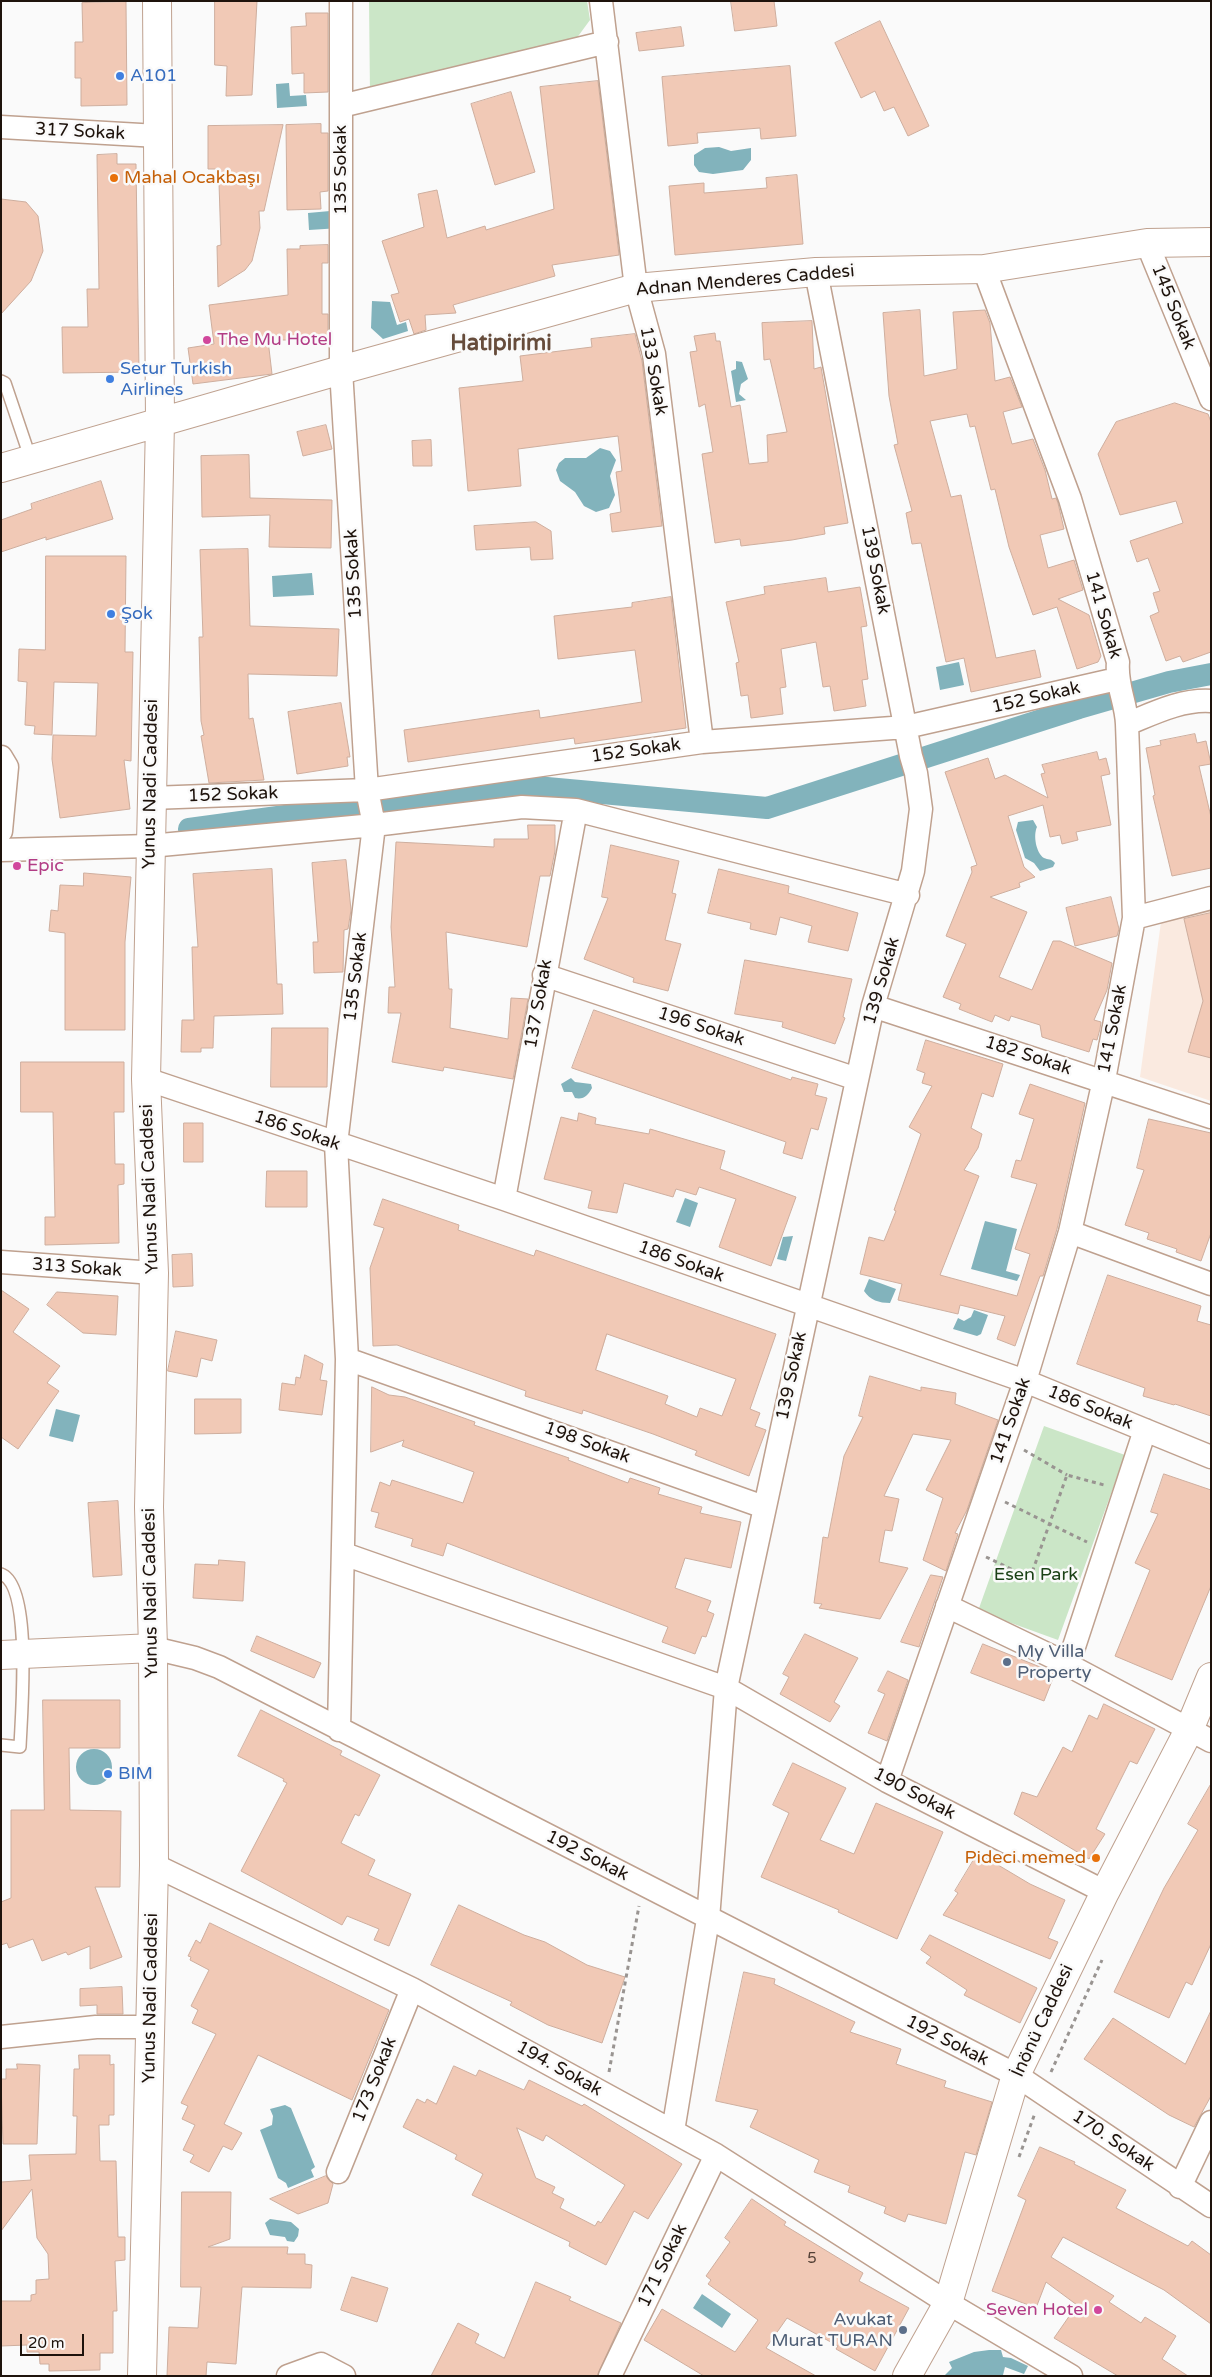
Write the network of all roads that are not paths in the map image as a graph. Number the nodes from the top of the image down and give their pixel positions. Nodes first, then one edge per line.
1 (157, 1) edge
2 (341, 1) edge
3 (601, 1) edge
4 (607, 42) junction
5 (341, 106) junction
6 (1, 127) edge
7 (158, 136) junction
8 (1211, 242) edge
9 (1147, 244) junction
10 (984, 269) junction
11 (816, 272) junction
12 (636, 288) junction
13 (342, 370) junction
14 (1, 381) edge
15 (1211, 399) edge
16 (160, 422) junction
17 (30, 460) junction
18 (1, 468) edge
19 (1122, 700) junction
20 (1211, 701) edge
21 (906, 728) junction
22 (702, 742) junction
23 (1, 757) edge
24 (151, 798) junction
25 (370, 806) junction
26 (576, 810) junction
27 (1, 831) edge
28 (150, 846) junction
29 (1, 850) edge
30 (908, 895) junction
31 (1211, 898) edge
32 (1134, 918) junction
33 (544, 975) junction
34 (873, 1006) junction
35 (146, 1079) junction
36 (857, 1079) junction
37 (1104, 1080) junction
38 (1211, 1117) edge
39 (336, 1144) junction
40 (504, 1198) junction
41 (1070, 1232) junction
42 (1, 1262) edge
43 (154, 1273) junction
44 (1211, 1284) edge
45 (807, 1306) junction
46 (347, 1358) junction
47 (1025, 1382) junction
48 (1145, 1430) junction
49 (1211, 1457) edge
50 (764, 1507) junction
51 (344, 1554) junction
52 (1, 1574) edge
53 (947, 1606) junction
54 (153, 1648) junction
55 (12, 1654) edge
56 (1068, 1665) junction
57 (1211, 1677) edge
58 (726, 1688) junction
59 (339, 1730) junction
60 (1200, 1735) edge
61 (1, 1745) edge
62 (887, 1781) junction
63 (154, 1865) junction
64 (1105, 1892) junction
65 (708, 1919) junction
66 (412, 1989) junction
67 (150, 2027) junction
68 (1, 2037) edge
69 (1016, 2076) junction
70 (1211, 2122) edge
71 (672, 2131) junction
72 (716, 2155) junction
73 (338, 2172) dead end
74 (1180, 2187) junction
75 (1211, 2206) edge
76 (948, 2303) junction
77 (321, 2370) edge
78 (142, 2376) edge
79 (288, 2376) edge
80 (344, 2376) edge
81 (610, 2376) edge
82 (907, 2376) edge
83 (1071, 2376) edge

1 - 7 street, Yunus Nadi Caddesi
2 - 5 street, 135 Sokak
3 - 4 street, 133 Sokak
4 - 5 street
4 - 12 street, 133 Sokak
5 - 13 street, 135 Sokak
6 - 7 street, 317 Sokak
7 - 16 street, Yunus Nadi Caddesi
8 - 9 street, Adnan Menderes Caddesi
9 - 10 street, Adnan Menderes Caddesi
9 - 15 street, 145 Sokak
10 - 11 street, Adnan Menderes Caddesi
10 - 19 street, 141 Sokak
11 - 12 street, Adnan Menderes Caddesi
11 - 21 street, 139 Sokak
12 - 13 street, Adnan Menderes Caddesi
12 - 22 street, 133 Sokak
13 - 16 street, Adnan Menderes Caddesi
13 - 25 street, 135 Sokak
14 - 17 lane
16 - 17 street, Adnan Menderes Caddesi
16 - 24 street, Yunus Nadi Caddesi
17 - 18 street, Adnan Menderes Caddesi
19 - 20 street, 152 Sokak
19 - 21 street, 152 Sokak
19 - 32 street, 141 Sokak
21 - 22 street, 152 Sokak
21 - 30 street, 139 Sokak
22 - 25 street, 152 Sokak
23 - 27 street
24 - 25 street, 152 Sokak
24 - 28 street, Yunus Nadi Caddesi
25 - 26 street, 152 Sokak
25 - 28 street, 152 Sokak
25 - 39 street, 135 Sokak
26 - 30 street, 152 Sokak
26 - 33 street, 137 Sokak
28 - 29 street, 152 Sokak
28 - 35 street, Yunus Nadi Caddesi
30 - 34 street, 139 Sokak
31 - 32 street
32 - 37 street, 141 Sokak
33 - 36 street, 196 Sokak
33 - 40 street, 137 Sokak
34 - 36 street, 139 Sokak
34 - 37 street, 182 Sokak
35 - 39 street, 186 Sokak
35 - 43 street, Yunus Nadi Caddesi
36 - 45 street, 139 Sokak
37 - 38 street, 182 Sokak
37 - 41 street, 141 Sokak
39 - 40 street, 186 Sokak
39 - 46 street, 135 Sokak
40 - 45 street, 186 Sokak
41 - 44 street
41 - 47 street, 141 Sokak
42 - 43 street, 313 Sokak
43 - 54 street, Yunus Nadi Caddesi
45 - 47 street, 186 Sokak
45 - 50 street, 139 Sokak
46 - 50 street, 198 Sokak
46 - 51 street, 135 Sokak
47 - 48 street, 186 Sokak
47 - 53 street, 141 Sokak
48 - 49 street, 186 Sokak
48 - 56 street
50 - 58 street, 139 Sokak
51 - 58 street, 190 Sokak
51 - 59 street, 135 Sokak
52 - 55 lane
53 - 56 street
53 - 62 street, 141 Sokak
54 - 55 street
54 - 59 street, 192 Sokak
54 - 63 street, Yunus Nadi Caddesi
55 - 61 lane
56 - 60 street
57 - 60 street, İnönü Caddesi
58 - 62 street, 190 Sokak
58 - 65 street, 139 Sokak
59 - 65 street, 192 Sokak
60 - 64 street, İnönü Caddesi
62 - 64 street, 190 Sokak
63 - 66 street, 194. Sokak
63 - 67 street, Yunus Nadi Caddesi
64 - 69 street, İnönü Caddesi
65 - 69 street, 192 Sokak
65 - 71 street, 139 Sokak
66 - 71 street, 194. Sokak
66 - 73 street, 173 Sokak
67 - 68 street
67 - 78 street, Yunus Nadi Caddesi
69 - 74 street, 170. Sokak
69 - 76 street, İnönü Caddesi
70 - 74 street
71 - 72 street, 194. Sokak
72 - 76 street, 194. Sokak
72 - 81 street, 171 Sokak
74 - 75 street, 170. Sokak
76 - 82 street, İnönü Caddesi
76 - 83 street, 194. Sokak
77 - 79 street
77 - 80 street

